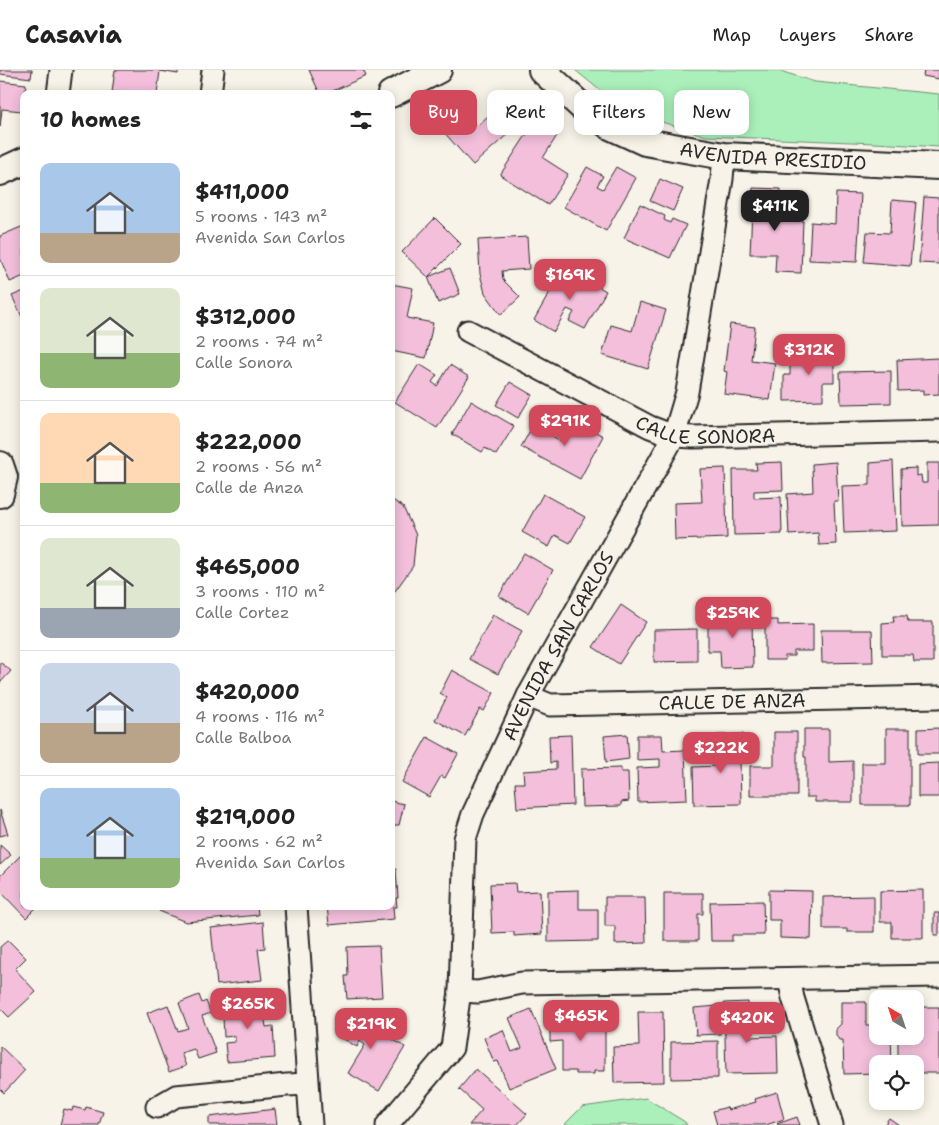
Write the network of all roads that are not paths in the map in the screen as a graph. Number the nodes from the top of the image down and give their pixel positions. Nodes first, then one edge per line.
1 (61, 70) edge
2 (213, 70) edge
3 (438, 70) edge
4 (542, 70) edge
5 (58, 90) edge
6 (210, 90) edge
7 (395, 92) edge
8 (724, 156) junction
9 (20, 163) edge
10 (939, 166) edge
11 (0, 172) edge
12 (468, 330) dead end
13 (939, 431) edge
14 (674, 436) junction
15 (0, 465) edge
16 (0, 494) edge
17 (528, 696) junction
18 (939, 697) edge
19 (296, 910) edge
20 (939, 976) edge
21 (789, 979) junction
22 (460, 991) junction
23 (307, 1084) junction
24 (157, 1107) dead end
25 (311, 1125) edge
26 (387, 1125) edge
27 (832, 1125) edge

1 - 5 street
2 - 6 street
3 - 7 street
4 - 8 street, AVENIDA PRESIDIO
8 - 10 street, AVENIDA PRESIDIO
8 - 14 street, AVENIDA SAN CARLOS
9 - 11 street
12 - 14 street, CALLE SONORA
13 - 14 street, CALLE SONORA
14 - 17 street, AVENIDA SAN CARLOS
15 - 16 street
17 - 18 street, CALLE DE ANZA
17 - 22 street, AVENIDA SAN CARLOS
19 - 23 street
20 - 21 street
21 - 22 street
21 - 27 street
22 - 26 street, AVENIDA SAN CARLOS
23 - 24 street
23 - 25 street

